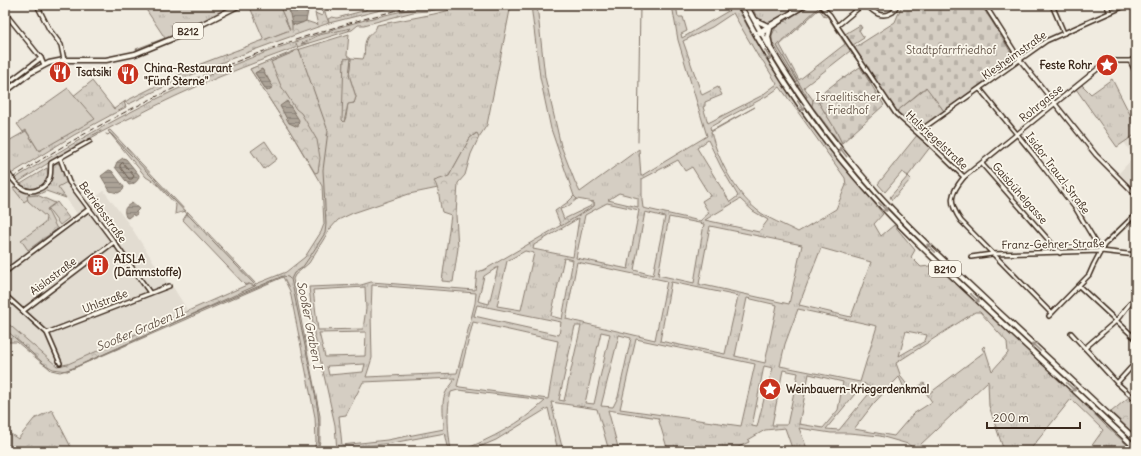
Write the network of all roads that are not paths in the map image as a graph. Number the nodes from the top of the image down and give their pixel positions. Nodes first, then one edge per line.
1 (37, 5) edge
2 (240, 5) edge
3 (740, 5) edge
4 (746, 5) edge
5 (805, 5) edge
6 (820, 5) edge
7 (862, 5) edge
8 (867, 5) edge
9 (897, 5) edge
10 (985, 5) edge
11 (1052, 5) edge
12 (1106, 5) edge
13 (1127, 5) edge
14 (1110, 12) junction
15 (5, 13) edge
16 (754, 20) junction
17 (837, 26) junction
18 (769, 27) junction
19 (761, 32) junction
20 (1064, 33) junction
21 (756, 36) junction
22 (770, 48) junction
23 (41, 58) junction
24 (1136, 58) edge
25 (64, 60) junction
26 (1020, 60) junction
27 (1130, 61) junction
28 (44, 65) junction
29 (1136, 73) edge
30 (5, 85) edge
31 (980, 89) junction
32 (5, 92) edge
33 (1054, 103) junction
34 (918, 132) junction
35 (1017, 134) junction
36 (90, 141) dead end
37 (60, 158) junction
38 (982, 164) junction
39 (5, 169) edge
40 (964, 177) junction
41 (1136, 195) edge
42 (89, 209) junction
43 (1136, 214) edge
44 (114, 242) junction
45 (1101, 251) junction
46 (1060, 253) junction
47 (992, 254) junction
48 (1136, 255) edge
49 (971, 257) dead end
50 (5, 272) edge
51 (169, 286) dead end
52 (1079, 286) junction
53 (150, 293) junction
54 (5, 295) edge
55 (1136, 296) edge
56 (23, 311) junction
57 (1116, 321) junction
58 (47, 333) junction
59 (1071, 334) dead end
60 (1136, 339) edge
61 (1085, 348) junction
62 (1136, 362) edge
63 (60, 363) dead end
64 (1117, 383) junction
65 (1136, 400) edge
66 (1136, 440) edge
67 (1136, 448) edge

1 - 25 street
2 - 25 main road, B212
3 - 21 main road, B210
4 - 16 main road, B210
5 - 18 main road
6 - 17 street, Halsriegelstraße
7 - 17 street
8 - 9 street
10 - 26 street
11 - 20 street
12 - 14 street
13 - 14 street, Klesheimstraße
14 - 20 street, Klesheimstraße
15 - 23 street
16 - 18 main road
16 - 19 main road, B210
17 - 34 street, Halsriegelstraße
18 - 19 main road
18 - 22 main road
19 - 21 main road
19 - 22 main road, B210
20 - 26 street, Klesheimstraße
21 -> 67 main road, B210
66 -> 22 main road, B210
23 - 28 street
23 - 30 street
24 - 27 street, Rohrgasse
25 - 28 main road, B212
26 - 31 street, Klesheimstraße
26 - 33 street
27 - 29 street
27 - 33 street, Rohrgasse
28 - 32 main road, B212
31 - 34 street, Klesheimstraße
31 - 35 street, Isidor Trauzl-Straße
33 - 35 street, Rohrgasse
33 - 41 street
34 - 40 street, Halsriegelstraße
35 - 38 street, Rohrgasse
35 - 45 street, Isidor Trauzl-Straße
36 - 37 street
37 - 39 street
37 - 42 street, Betriebsstraße
38 - 40 street, Rohrgasse
38 - 46 street, Gaisbühelgasse
40 - 47 street, Halsriegelstraße
42 - 44 street, Betriebsstraße
42 - 50 street
43 - 45 street
44 - 53 street, Betriebsstraße
44 - 56 street, Aislastraße
45 - 46 street, Franz-Gehrer-Straße
45 - 48 street, Franz-Gehrer-Straße
45 - 52 street
46 - 47 street, Franz-Gehrer-Straße
47 - 49 street, Franz-Gehrer-Straße
47 - 52 street, Halsriegelstraße
51 - 53 street, Uhlstraße
52 - 57 street
53 - 58 street, Uhlstraße
54 - 56 street
55 - 57 street
56 - 58 street
57 - 60 street
57 - 61 street
58 - 63 street
59 - 61 street
61 - 64 street
62 - 64 street
64 - 65 street

